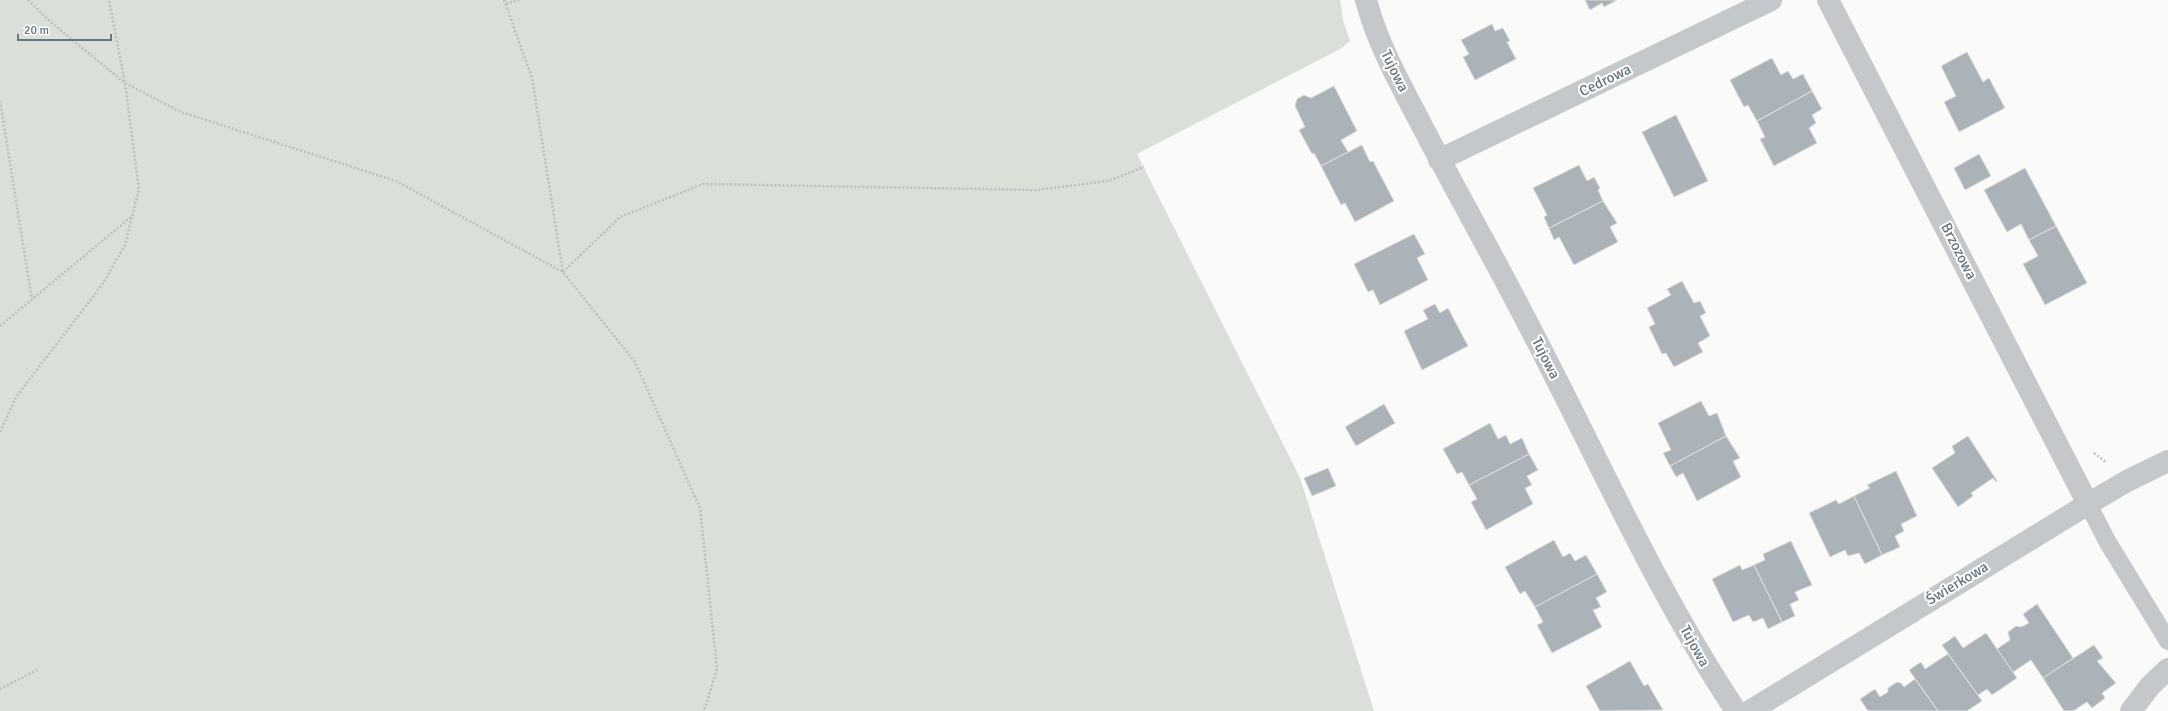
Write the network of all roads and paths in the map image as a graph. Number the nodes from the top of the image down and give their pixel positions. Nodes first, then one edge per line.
1 (28, 0) edge
2 (109, 0) edge
3 (504, 0) edge
4 (519, 0) edge
5 (1366, 0) edge
6 (1770, 0) edge
7 (1828, 0) edge
8 (506, 4) junction
9 (125, 83) junction
10 (0, 101) edge
11 (1439, 160) junction
12 (1144, 167) dead end
13 (132, 217) junction
14 (563, 272) junction
15 (32, 300) junction
16 (0, 326) edge
17 (0, 432) edge
18 (2168, 461) edge
19 (2088, 504) junction
20 (2168, 642) edge
21 (2168, 668) edge
22 (39, 669) dead end
23 (0, 688) edge
24 (704, 711) edge
25 (1736, 711) edge
26 (1750, 711) edge
27 (2131, 711) edge

1 - 9 path
2 - 9 path
3 - 8 path
4 - 8 path
5 - 11 street, Tujowa
6 - 11 street, Cedrowa
7 - 19 street, Brzozowa
8 - 14 path
9 - 13 path
9 - 14 path
10 - 15 path
11 - 25 street, Tujowa
12 - 14 path
13 - 15 path
13 - 17 path
14 - 24 path
15 - 16 path
18 - 19 street, Świerkowa
19 - 20 lane
19 - 26 street, Świerkowa
21 - 27 street
22 - 23 path

